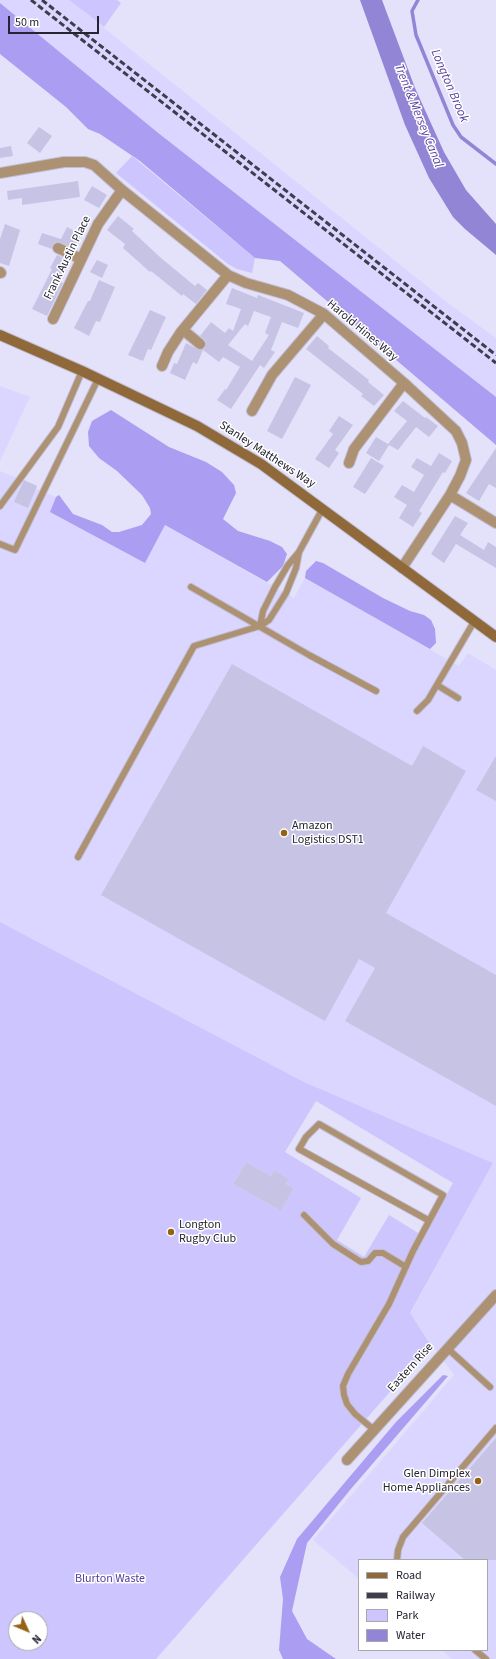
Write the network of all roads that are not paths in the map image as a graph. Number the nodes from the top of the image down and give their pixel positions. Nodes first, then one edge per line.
1 (0, 173) edge
2 (122, 190) junction
3 (58, 248) dead end
4 (81, 259) junction
5 (228, 274) junction
6 (324, 314) junction
7 (53, 319) dead end
8 (183, 330) junction
9 (0, 335) edge
10 (200, 344) dead end
11 (162, 366) dead end
12 (82, 371) junction
13 (98, 379) junction
14 (404, 383) junction
15 (252, 411) dead end
16 (349, 463) dead end
17 (450, 495) junction
18 (0, 506) edge
19 (323, 508) junction
20 (496, 523) edge
21 (0, 544) edge
22 (299, 552) junction
23 (402, 568) junction
24 (191, 587) dead end
25 (475, 620) junction
26 (260, 626) junction
27 (496, 637) edge
28 (437, 685) junction
29 (376, 691) dead end
30 (458, 698) dead end
31 (417, 711) dead end
32 (78, 857) dead end
33 (304, 1215) dead end
34 (428, 1220) junction
35 (406, 1267) junction
36 (496, 1295) edge
37 (447, 1348) junction
38 (490, 1387) dead end
39 (496, 1428) edge
40 (374, 1429) junction
41 (347, 1460) dead end
42 (397, 1559) edge
43 (476, 1651) edge
44 (486, 1659) edge

1 - 2 street, Harold Hines Way
2 - 4 street, Frank Austin Place
2 - 5 street, Harold Hines Way
3 - 4 street
4 - 7 street, Frank Austin Place
5 - 6 street, Harold Hines Way
5 - 8 street
6 - 14 street, Harold Hines Way
6 - 15 street
8 - 10 street
8 - 11 street
9 - 12 main road, Stanley Matthews Way
12 - 13 main road, Stanley Matthews Way
12 - 18 lane
13 - 19 main road, Stanley Matthews Way
13 - 21 lane
14 - 16 street
14 - 17 street, Harold Hines Way
17 - 20 street
17 - 23 street, Harold Hines Way
19 - 22 lane
19 - 23 main road, Stanley Matthews Way
22 - 26 lane
22 - 26 lane
23 - 25 main road, Stanley Matthews Way
24 - 26 lane
25 - 27 main road, Stanley Matthews Way
25 - 28 lane
26 - 29 lane
26 - 32 lane
28 - 30 lane
28 - 31 lane
33 - 35 lane
34 - 34 lane
34 - 35 lane
35 - 40 lane
36 - 37 street, Eastern Rise
37 - 38 lane
37 - 40 street, Eastern Rise
39 - 42 lane
40 - 41 street, Eastern Rise
43 - 44 lane

